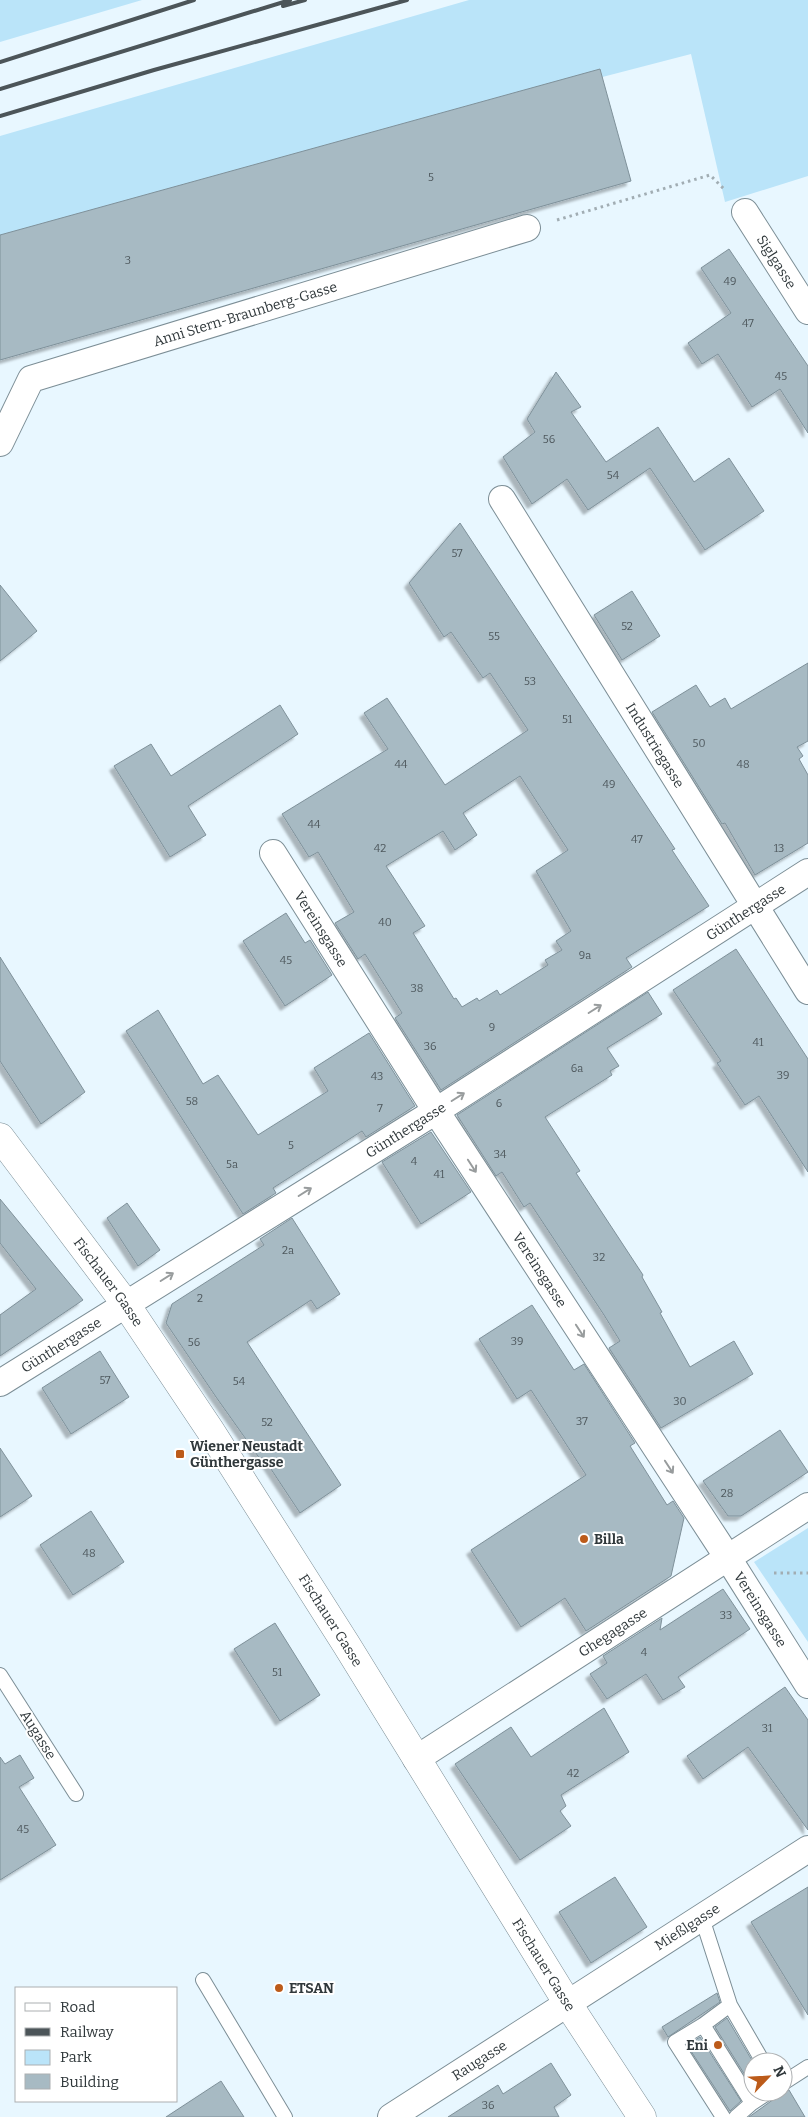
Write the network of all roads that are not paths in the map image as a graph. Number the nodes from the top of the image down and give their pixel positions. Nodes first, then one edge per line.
1 (745, 212) road end
2 (527, 228) road end
3 (808, 311) edge
4 (0, 443) edge
5 (502, 499) dead end
6 (273, 853) dead end
7 (808, 872) edge
8 (755, 908) junction
9 (808, 991) edge
10 (436, 1110) junction
11 (0, 1137) edge
12 (125, 1303) junction
13 (0, 1383) edge
14 (808, 1506) edge
15 (728, 1558) junction
16 (0, 1675) edge
17 (808, 1685) edge
18 (416, 1759) junction
19 (76, 1794) dead end
20 (808, 1849) edge
21 (702, 1918) junction
22 (202, 1980) dead end
23 (568, 2004) junction
24 (730, 2005) junction
25 (703, 2024) junction
26 (757, 2052) edge
27 (808, 2067) edge
28 (793, 2076) edge
29 (752, 2103) joint
30 (285, 2117) edge
31 (391, 2117) edge
32 (642, 2117) edge
33 (723, 2117) edge
34 (736, 2117) edge

1 - 3 street, Siglgasse
2 - 4 street, Anni Stern-Braunberg-Gasse
5 - 8 street, Industriegasse
6 - 10 street, Vereinsgasse
7 - 8 street, Günthergasse
8 - 9 street, Industriegasse
10 -> 8 street, Günthergasse
12 -> 10 street, Günthergasse
10 -> 15 street, Vereinsgasse
11 - 12 main road, Fischauer Gasse
12 - 13 street, Günthergasse
12 - 18 main road, Fischauer Gasse
14 - 15 street, Ghegagasse
15 - 17 street, Vereinsgasse
15 - 18 street, Ghegagasse
16 - 19 lane, Augasse
18 - 23 main road, Fischauer Gasse
20 - 21 street, Mießlgasse
21 - 23 street, Mießlgasse
21 - 24 lane
22 - 30 lane
23 - 31 street, Raugasse
23 - 32 main road, Fischauer Gasse
24 - 25 lane
24 - 26 lane
25 - 29 lane
25 - 33 lane
27 - 28 lane
29 - 34 lane

